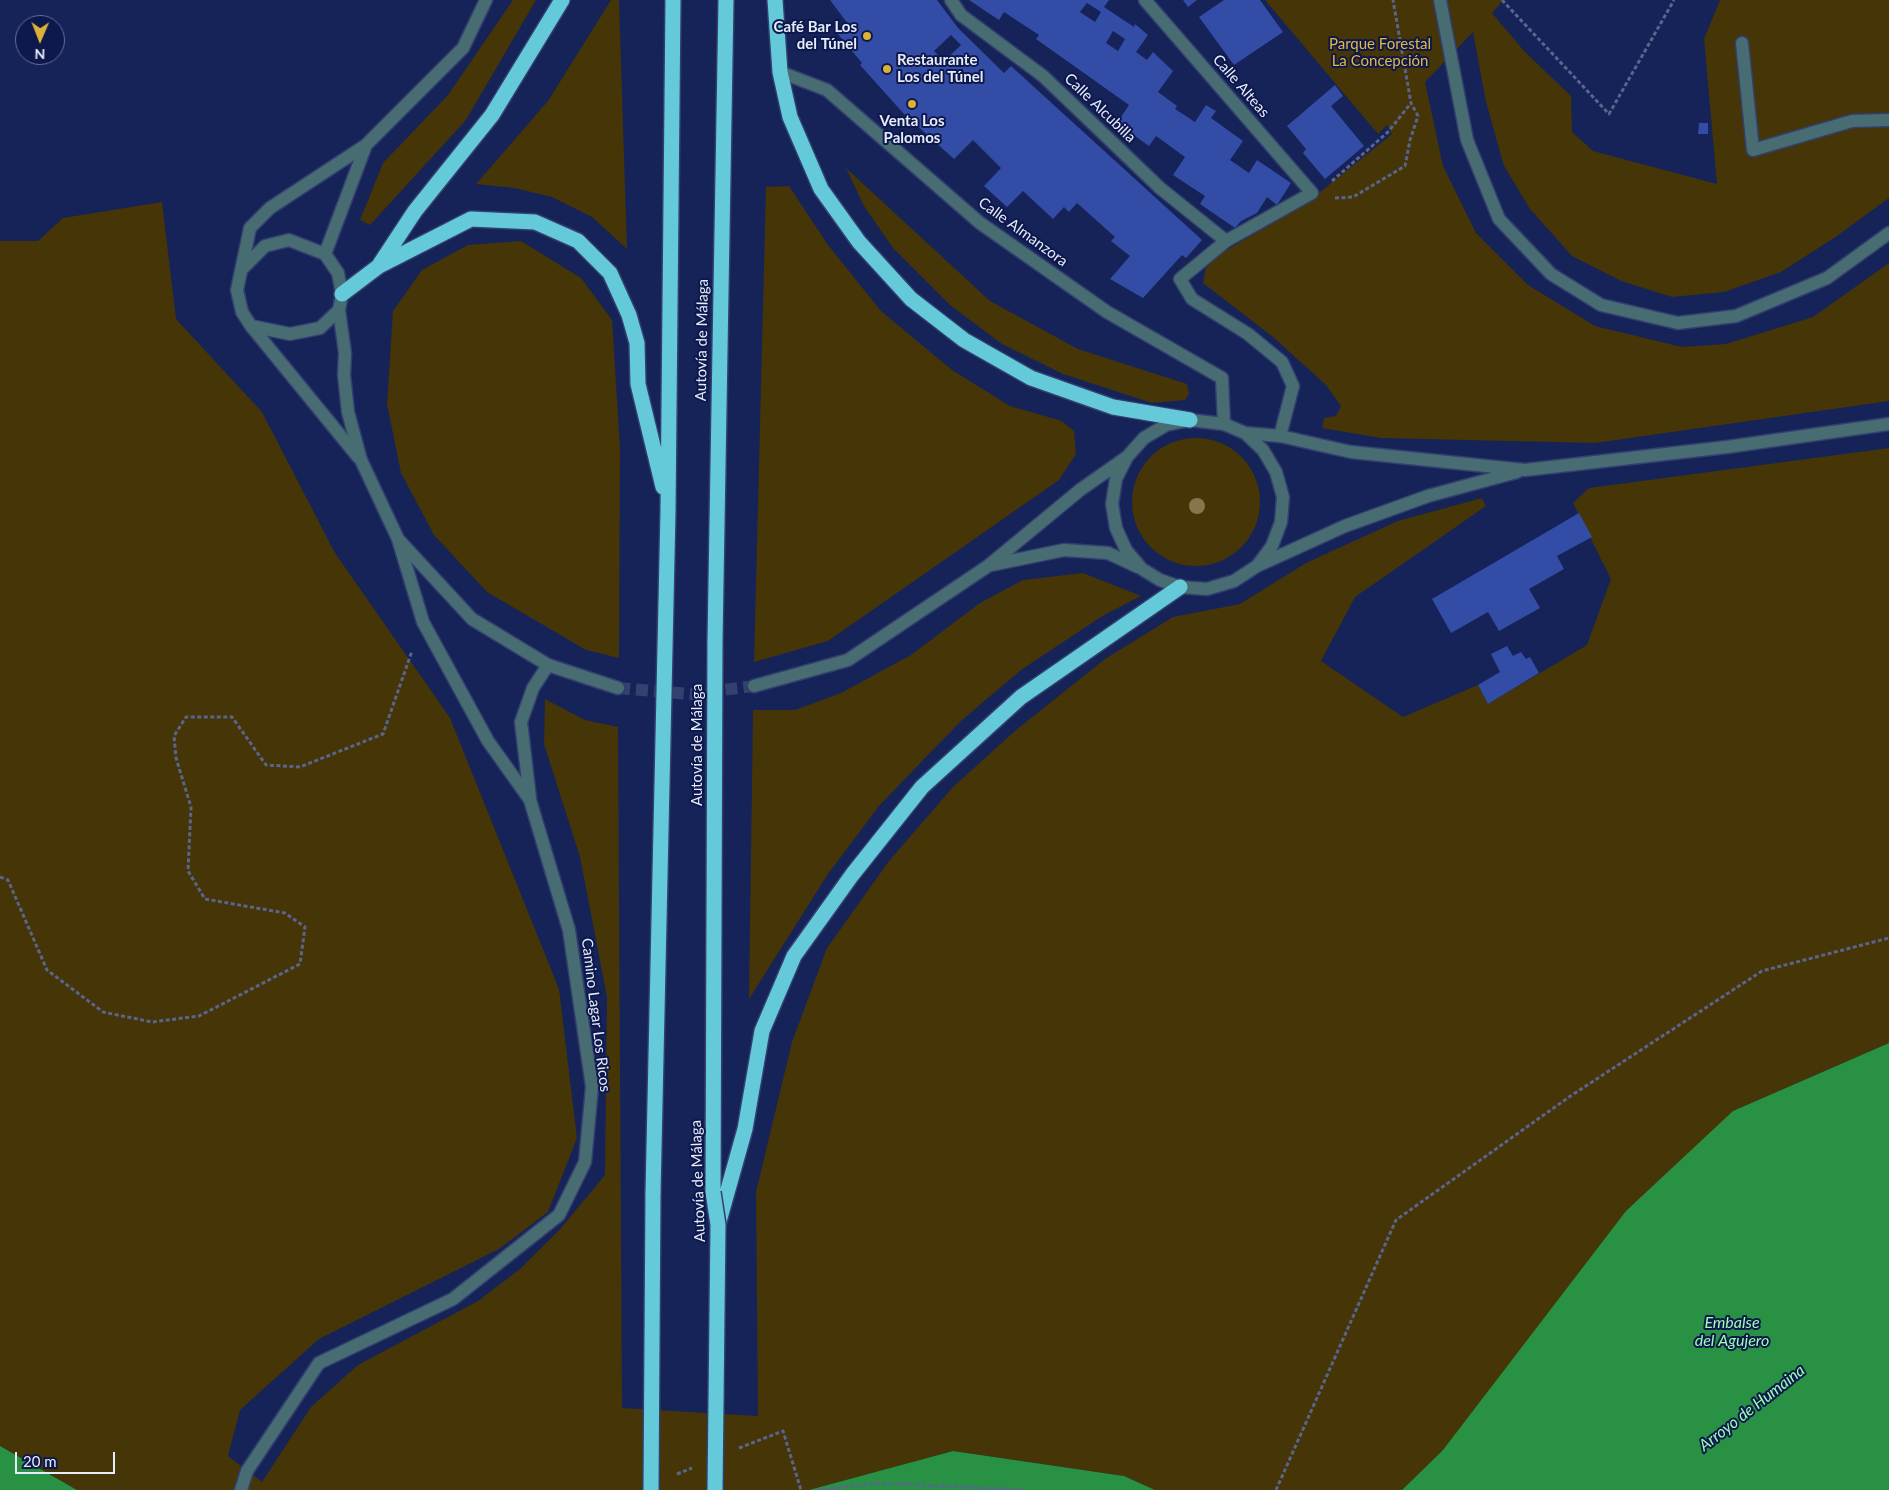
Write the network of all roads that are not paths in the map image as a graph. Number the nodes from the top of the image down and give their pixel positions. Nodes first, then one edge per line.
1 (486, 0) edge
2 (562, 0) edge
3 (673, 0) edge
4 (726, 0) edge
5 (775, 0) edge
6 (951, 0) edge
7 (1145, 0) edge
8 (1440, 0) edge
9 (1742, 43) dead end
10 (780, 72) junction
11 (1889, 120) edge
12 (366, 145) junction
13 (1889, 233) edge
14 (1226, 241) junction
15 (325, 254) junction
16 (379, 266) junction
17 (244, 267) junction
18 (342, 294) junction
19 (339, 310) junction
20 (251, 326) junction
21 (1190, 420) junction
22 (1224, 424) junction
23 (1889, 424) edge
24 (1245, 434) junction
25 (1280, 436) junction
26 (1127, 457) junction
27 (361, 460) junction
28 (1525, 470) junction
29 (668, 511) junction
30 (398, 538) junction
31 (988, 566) junction
32 (1256, 566) junction
33 (1142, 569) junction
34 (1180, 587) junction
35 (548, 665) junction
36 (754, 686) tunnel mouth
37 (618, 688) tunnel mouth
38 (530, 800) junction
39 (718, 1225) junction
40 (241, 1490) edge
41 (651, 1490) edge
42 (715, 1490) edge

1 - 12 street
2 - 16 highway
3 - 29 highway
4 - 39 highway, Autovía de Málaga, bridge
5 - 10 highway
6 - 14 street, Calle Alcubilla
7 - 14 street, Calle Alteas
8 - 13 street
9 - 11 street
10 - 21 highway
10 - 22 street, Calle Almanzora
12 - 15 street
12 - 17 street
14 - 25 street
15 - 17 street
15 - 18 street
16 - 18 highway
16 - 29 highway
17 - 20 street
18 - 19 street
19 - 20 street
19 - 27 street
20 - 27 street
21 - 22 street
21 - 26 street
22 - 24 street
23 - 28 street
24 - 25 street
24 - 32 street
25 - 28 street
26 - 31 street
26 - 33 street
27 - 30 street
28 - 32 street
29 - 41 highway, bridge
30 - 35 street
30 - 38 street, Camino Lagar Los Ricos
31 - 33 street
31 - 36 street
32 - 34 street
33 - 34 street
34 - 39 highway
35 - 37 street
35 - 38 street
38 - 40 street, Camino Lagar Los Ricos
39 - 42 highway, Autovía de Málaga, bridge

